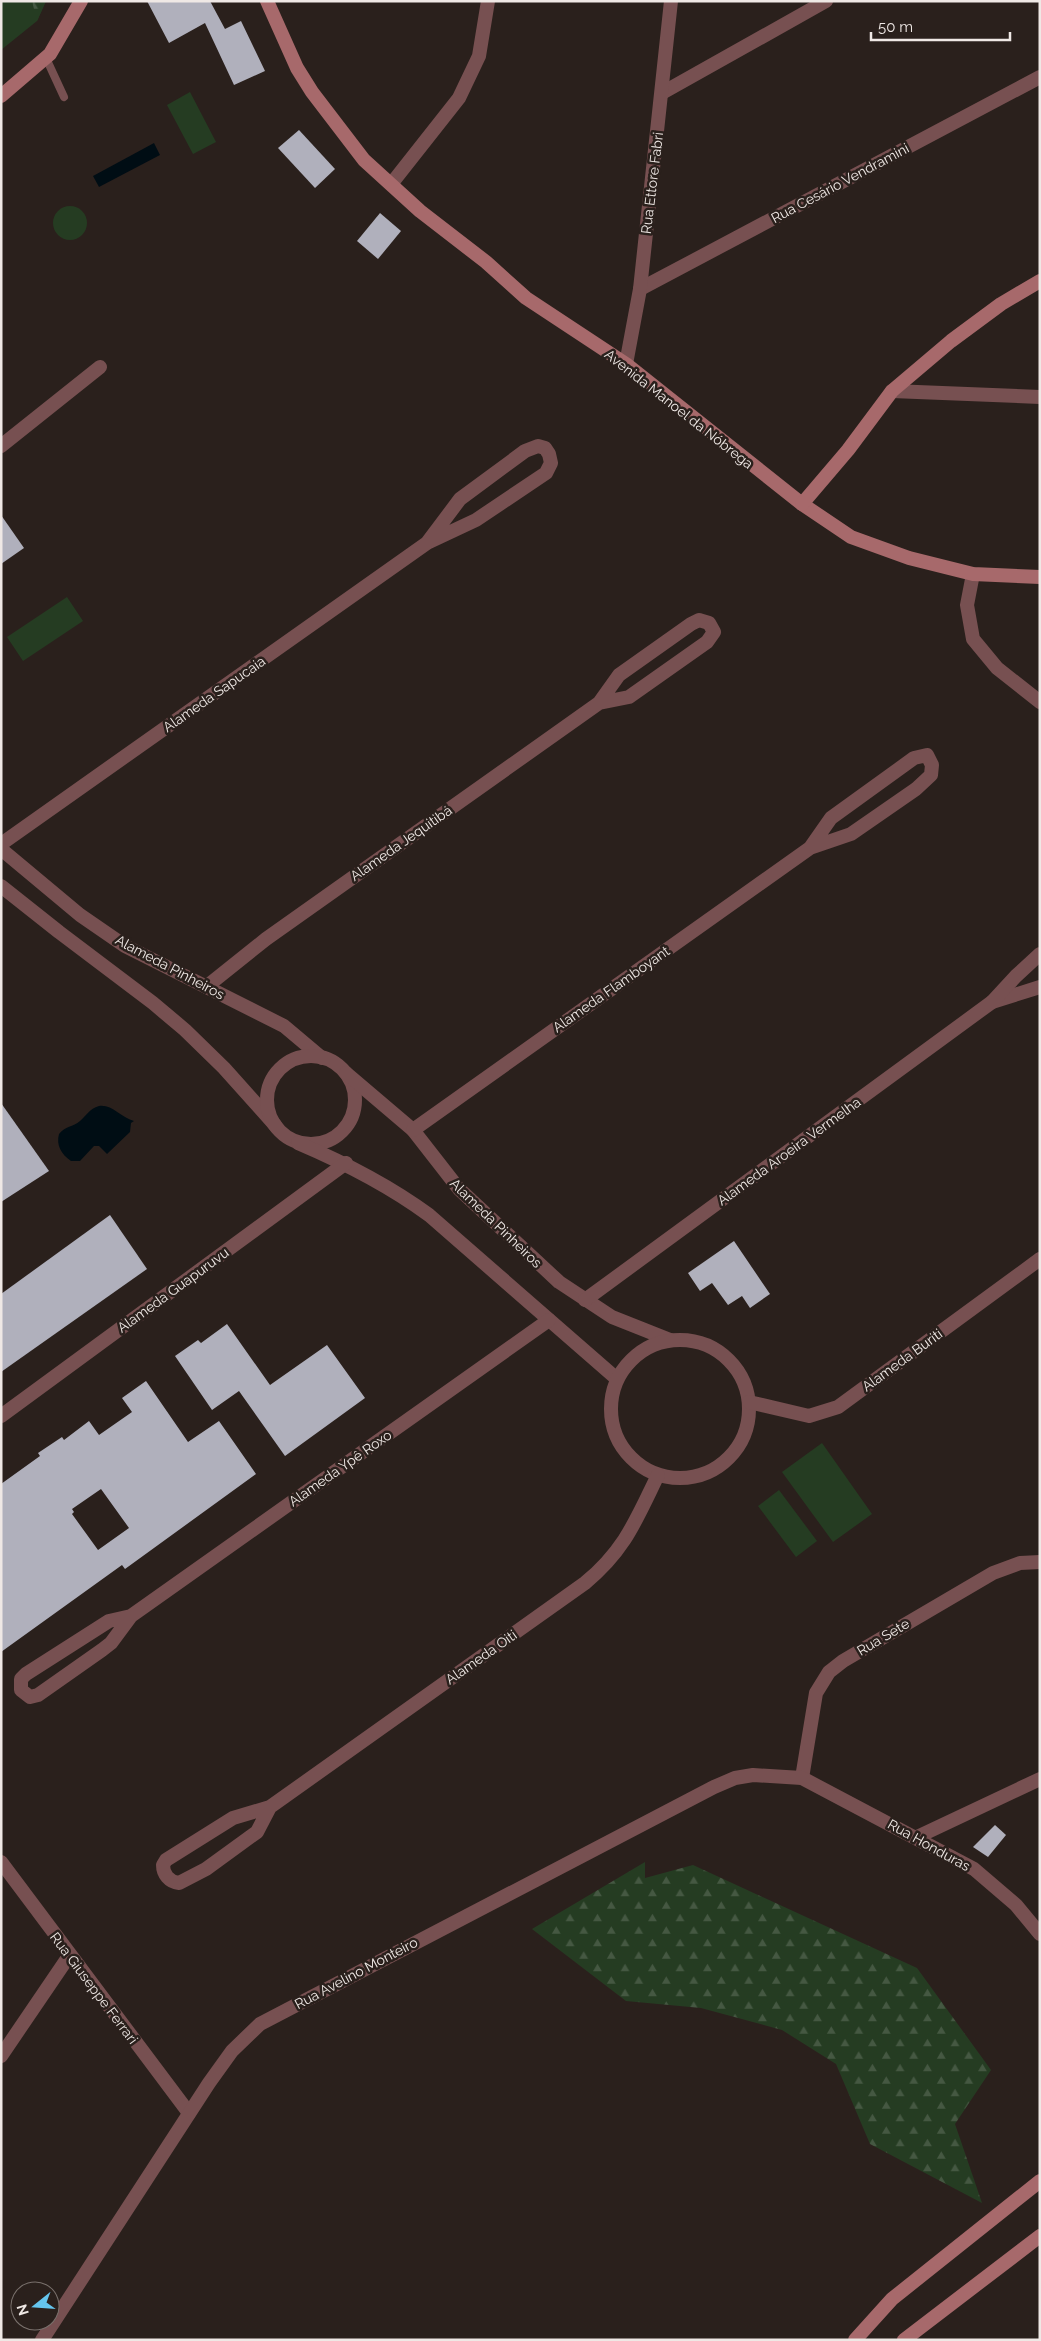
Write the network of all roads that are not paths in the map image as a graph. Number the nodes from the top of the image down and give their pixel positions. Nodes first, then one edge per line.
1 (81, 1) edge
2 (267, 1) edge
3 (488, 1) edge
4 (671, 1) edge
5 (826, 1) edge
6 (46, 58) junction
7 (1040, 76) edge
8 (662, 93) junction
9 (1, 96) edge
10 (64, 97) dead end
11 (392, 183) junction
12 (1040, 281) edge
13 (640, 288) junction
14 (626, 364) junction
15 (100, 367) dead end
16 (892, 391) junction
17 (1040, 397) edge
18 (1, 446) edge
19 (802, 504) junction
20 (427, 543) junction
21 (973, 574) junction
22 (1040, 577) edge
23 (1040, 702) edge
24 (599, 703) junction
25 (1, 844) edge
26 (810, 848) junction
27 (1, 849) edge
28 (1, 886) edge
29 (1040, 954) edge
30 (206, 987) junction
31 (1040, 987) edge
32 (992, 1002) junction
33 (322, 1058) junction
34 (346, 1073) junction
35 (275, 1125) junction
36 (413, 1130) junction
37 (298, 1143) junction
38 (346, 1164) junction
39 (1040, 1259) edge
40 (585, 1300) junction
41 (550, 1320) junction
42 (670, 1340) junction
43 (617, 1379) junction
44 (749, 1402) junction
45 (1, 1416) edge
46 (658, 1476) junction
47 (1040, 1562) edge
48 (131, 1616) junction
49 (802, 1778) junction
50 (1040, 1779) edge
51 (270, 1807) junction
52 (917, 1837) junction
53 (1, 1862) edge
54 (1040, 1934) edge
55 (69, 1956) junction
56 (1, 2056) edge
57 (189, 2113) junction
58 (1040, 2181) edge
59 (1040, 2236) edge
60 (42, 2340) edge
61 (855, 2340) edge
62 (904, 2340) edge

1 - 6 main road
2 - 11 main road, Avenida Manoel da Nóbrega
3 - 11 street
4 - 8 street, Rua Ettore Fabri
5 - 8 street
6 - 9 main road
6 - 10 lane
7 - 13 street, Rua Cesário Vendramini
8 - 13 street, Rua Ettore Fabri
11 - 14 main road, Avenida Manoel da Nóbrega
12 - 16 main road
13 - 14 street, Rua Ettore Fabri
14 - 19 main road, Avenida Manoel da Nóbrega
15 - 18 street
16 - 17 street
16 - 19 main road
19 - 21 main road, Avenida Manoel da Nóbrega
20 - 20 street, Alameda Sapucaia
20 - 25 street, Alameda Sapucaia
21 - 22 main road, Avenida Manoel da Nóbrega
21 - 23 street
24 - 24 street, Alameda Jequitibá
24 - 30 street, Alameda Jequitibá
26 - 26 street, Alameda Flamboyant
26 - 36 street, Alameda Flamboyant
27 - 30 street, Alameda Pinheiros
28 - 35 street
29 - 32 street, Alameda Aroeira Vermelha
30 - 33 street, Alameda Pinheiros
31 - 32 street, Alameda Aroeira Vermelha
32 - 40 street, Alameda Aroeira Vermelha
33 - 34 street
33 - 35 street
34 - 36 street, Alameda Pinheiros
34 - 37 street
35 - 37 street
36 - 40 street, Alameda Pinheiros
37 - 38 street
38 - 41 street
38 - 45 street, Alameda Guapuruvu
39 - 44 street, Alameda Buriti
40 - 42 street, Alameda Pinheiros
41 - 43 street
41 - 48 street, Alameda Ypê Roxo
42 - 43 street
42 - 44 street
43 - 46 street
44 - 46 street
46 - 51 street, Alameda Oiti
47 - 49 street, Rua Sete
48 - 48 street, Alameda Ypê Roxo
49 - 52 street, Rua Honduras
49 - 57 street, Rua Avelino Monteiro
50 - 52 street
51 - 51 street, Alameda Oiti
52 - 54 street, Rua Honduras
53 - 55 street, Rua Giuseppe Ferrari
55 - 56 street
55 - 57 street, Rua Giuseppe Ferrari
57 - 60 street, Rua Avelino Monteiro
58 - 61 main road
59 - 62 main road

